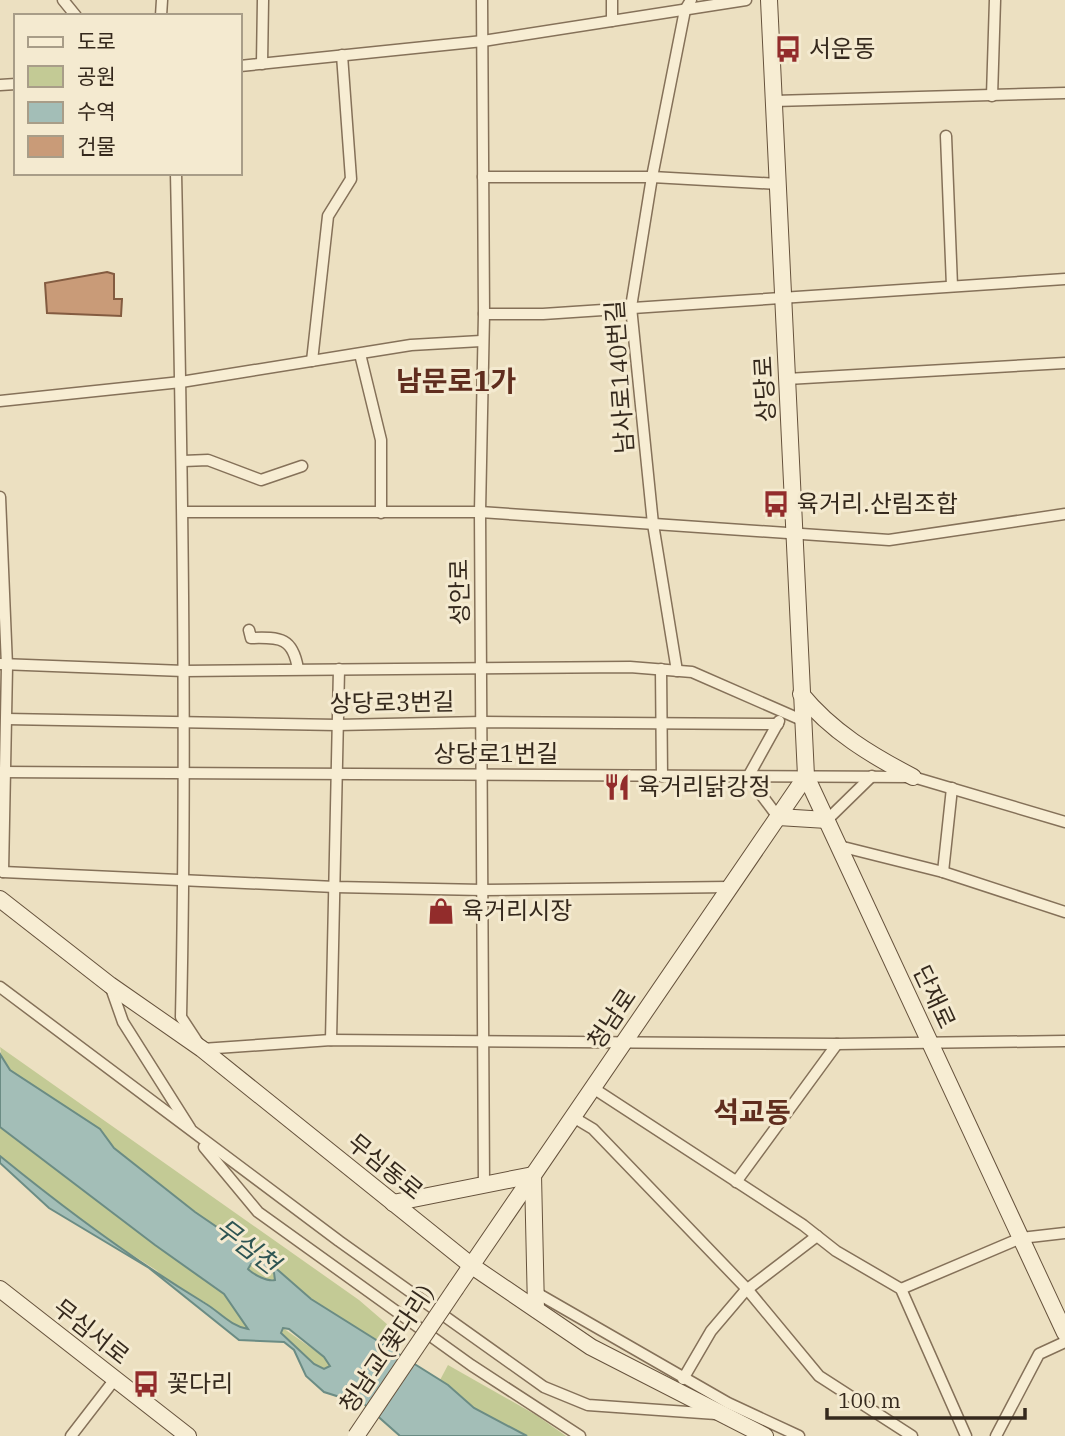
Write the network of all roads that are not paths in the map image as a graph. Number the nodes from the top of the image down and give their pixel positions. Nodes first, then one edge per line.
1 (63, 0) edge
2 (263, 0) edge
3 (482, 0) edge
4 (612, 0) edge
5 (747, 0) edge
6 (769, 0) edge
7 (995, 0) edge
8 (688, 5) edge
9 (74, 14) edge
10 (612, 21) junction
11 (483, 41) junction
12 (342, 55) junction
13 (262, 64) junction
14 (242, 66) edge
15 (1065, 93) edge
16 (992, 96) junction
17 (774, 101) junction
18 (946, 136) dead end
19 (177, 175) edge
20 (483, 177) junction
21 (652, 177) junction
22 (778, 184) junction
23 (1065, 279) edge
24 (952, 286) junction
25 (783, 296) junction
26 (631, 307) junction
27 (484, 314) junction
28 (481, 341) junction
29 (360, 354) junction
30 (312, 361) junction
31 (1065, 363) edge
32 (787, 379) junction
33 (181, 382) junction
34 (0, 401) edge
35 (183, 461) junction
36 (302, 466) dead end
37 (0, 497) edge
38 (184, 512) junction
39 (480, 512) junction
40 (381, 513) junction
41 (1065, 514) edge
42 (653, 524) junction
43 (794, 535) junction
44 (249, 631) dead end
45 (4, 665) edge
46 (482, 668) junction
47 (339, 669) junction
48 (661, 669) junction
49 (298, 670) junction
50 (184, 671) junction
51 (677, 671) junction
52 (801, 694) junction
53 (784, 712) junction
54 (6, 719) junction
55 (804, 721) junction
56 (185, 722) junction
57 (483, 722) junction
58 (662, 723) junction
59 (778, 724) junction
60 (337, 725) junction
61 (3, 772) edge
62 (483, 774) junction
63 (186, 775) junction
64 (335, 775) junction
65 (662, 776) junction
66 (806, 776) junction
67 (872, 776) junction
68 (914, 776) junction
69 (748, 777) junction
70 (952, 788) junction
71 (778, 817) junction
72 (827, 820) junction
73 (1065, 822) edge
74 (839, 846) junction
75 (943, 872) junction
76 (1, 874) edge
77 (184, 882) junction
78 (335, 887) junction
79 (730, 887) junction
80 (483, 890) junction
81 (0, 899) edge
82 (1065, 912) edge
83 (110, 985) junction
84 (0, 987) edge
85 (331, 1040) junction
86 (930, 1041) junction
87 (1065, 1041) edge
88 (483, 1043) junction
89 (624, 1043) junction
90 (837, 1044) junction
91 (202, 1049) junction
92 (593, 1088) junction
93 (573, 1117) junction
94 (194, 1134) junction
95 (533, 1175) junction
96 (736, 1181) junction
97 (484, 1184) junction
98 (393, 1203) junction
99 (1065, 1233) edge
100 (817, 1236) junction
101 (1021, 1238) junction
102 (472, 1266) junction
103 (456, 1288) joint
104 (0, 1289) edge
105 (747, 1289) junction
106 (901, 1289) junction
107 (535, 1292) junction
108 (536, 1309) junction
109 (1065, 1333) edge
110 (1065, 1342) edge
111 (115, 1379) junction
112 (683, 1379) junction
113 (718, 1415) junction
114 (71, 1436) edge
115 (188, 1436) edge
116 (356, 1436) edge
117 (580, 1436) edge
118 (765, 1436) edge
119 (799, 1436) edge
120 (912, 1436) edge
121 (966, 1436) edge
122 (996, 1436) edge

1 - 9 street
2 - 13 street
3 - 11 street, 성안로
4 - 10 street
5 - 8 street
6 - 17 street, 상당로
7 - 16 street
8 - 10 street
8 - 21 street, 남사로140번길
10 - 11 street
11 - 12 street
11 - 20 street, 성안로
12 - 13 street
12 - 30 street
13 - 14 street
15 - 16 street
16 - 17 street
17 - 22 street, 상당로
18 - 24 street
19 - 33 street
20 - 21 street
20 - 27 street, 성안로
21 - 22 street
21 - 26 street, 남사로140번길
22 - 25 street, 상당로
23 - 24 street
24 - 25 street
25 - 26 street
25 - 32 street, 상당로
26 - 27 street
26 - 42 street, 남사로140번길
27 - 28 street, 성안로
28 - 29 street
28 - 39 street, 성안로
29 - 30 street
29 - 40 street
30 - 33 street
31 - 32 street
32 - 43 street, 상당로
33 - 34 street
33 - 35 street
35 - 36 street
35 - 38 street
37 - 45 street
38 - 40 street
38 - 50 street
39 - 40 street
39 - 42 street
39 - 46 street, 성안로
41 - 43 street
42 - 43 street
42 - 51 street, 남사로140번길
43 - 52 street, 상당로
44 - 49 street
45 - 50 street
45 - 54 street
46 - 47 street
46 - 48 street
46 - 57 street, 성안로
47 - 49 street
47 - 60 street
48 - 51 street
48 - 58 street
49 - 50 street
50 - 56 street
51 - 53 street
52 - 55 street, 상당로
52 - 68 street
53 - 55 street
53 - 59 street
54 - 56 street, 상당로3번길
54 - 61 street
55 - 66 street, 상당로
56 - 60 street, 상당로3번길
56 - 63 street
57 - 58 street, 상당로3번길
57 - 60 street, 상당로3번길
57 - 62 street, 성안로
58 - 59 street, 상당로3번길
58 - 65 street
59 - 69 street
60 - 64 street
61 - 63 street, 상당로1번길
61 - 76 street
62 - 64 street, 상당로1번길
62 - 65 street, 상당로1번길
62 - 80 street, 성안로
63 - 64 street, 상당로1번길
63 - 77 street
64 - 78 street
65 - 69 street, 상당로1번길
66 - 67 street, 상당로1번길
66 - 69 street, 상당로1번길
66 - 71 street, 청남로
66 - 72 street, 단재로
67 - 68 street, 상당로1번길
67 - 72 street
68 - 70 street, 상당로1번길
69 - 71 street
70 - 73 street, 상당로1번길
70 - 75 street
71 - 72 street
71 - 79 street, 청남로
72 - 74 street, 단재로
74 - 75 street
74 - 86 street, 단재로
75 - 82 street
76 - 77 street
77 - 78 street
77 - 91 street
78 - 80 street
78 - 85 street
79 - 80 street
79 - 89 street, 청남로
80 - 88 street, 성안로
81 - 83 street, 무심동로
83 - 91 street, 무심동로
83 - 94 street
84 - 94 street
85 - 88 street
85 - 91 street
86 - 87 street
86 - 90 street
86 - 101 street, 단재로
88 - 89 street
88 - 97 street, 성안로
89 - 90 street
89 - 92 street, 청남로
90 - 96 street
91 - 98 street, 무심동로
92 - 93 street, 청남로
92 - 96 street
93 - 95 street, 청남로
93 - 105 street
94 - 113 street
94 - 117 street
95 - 97 street
95 - 102 street, 청남로
95 - 107 street
96 - 100 street
97 - 98 street
98 - 102 street, 무심동로
99 - 101 street
100 - 105 street
100 - 106 street
101 - 106 street
101 - 109 street, 단재로
102 - 103 street, 청남로
102 - 108 street, 무심동로
103 - 116 street, 청남교(꽃다리), bridge
104 - 111 street, 무심서로
105 - 112 street
105 - 120 street
106 - 121 street
107 - 108 street
107 - 112 street
108 - 113 street, 무심동로
110 - 122 street
111 - 114 street
111 - 115 street, 무심서로
112 - 119 street
113 - 118 street, 무심동로

